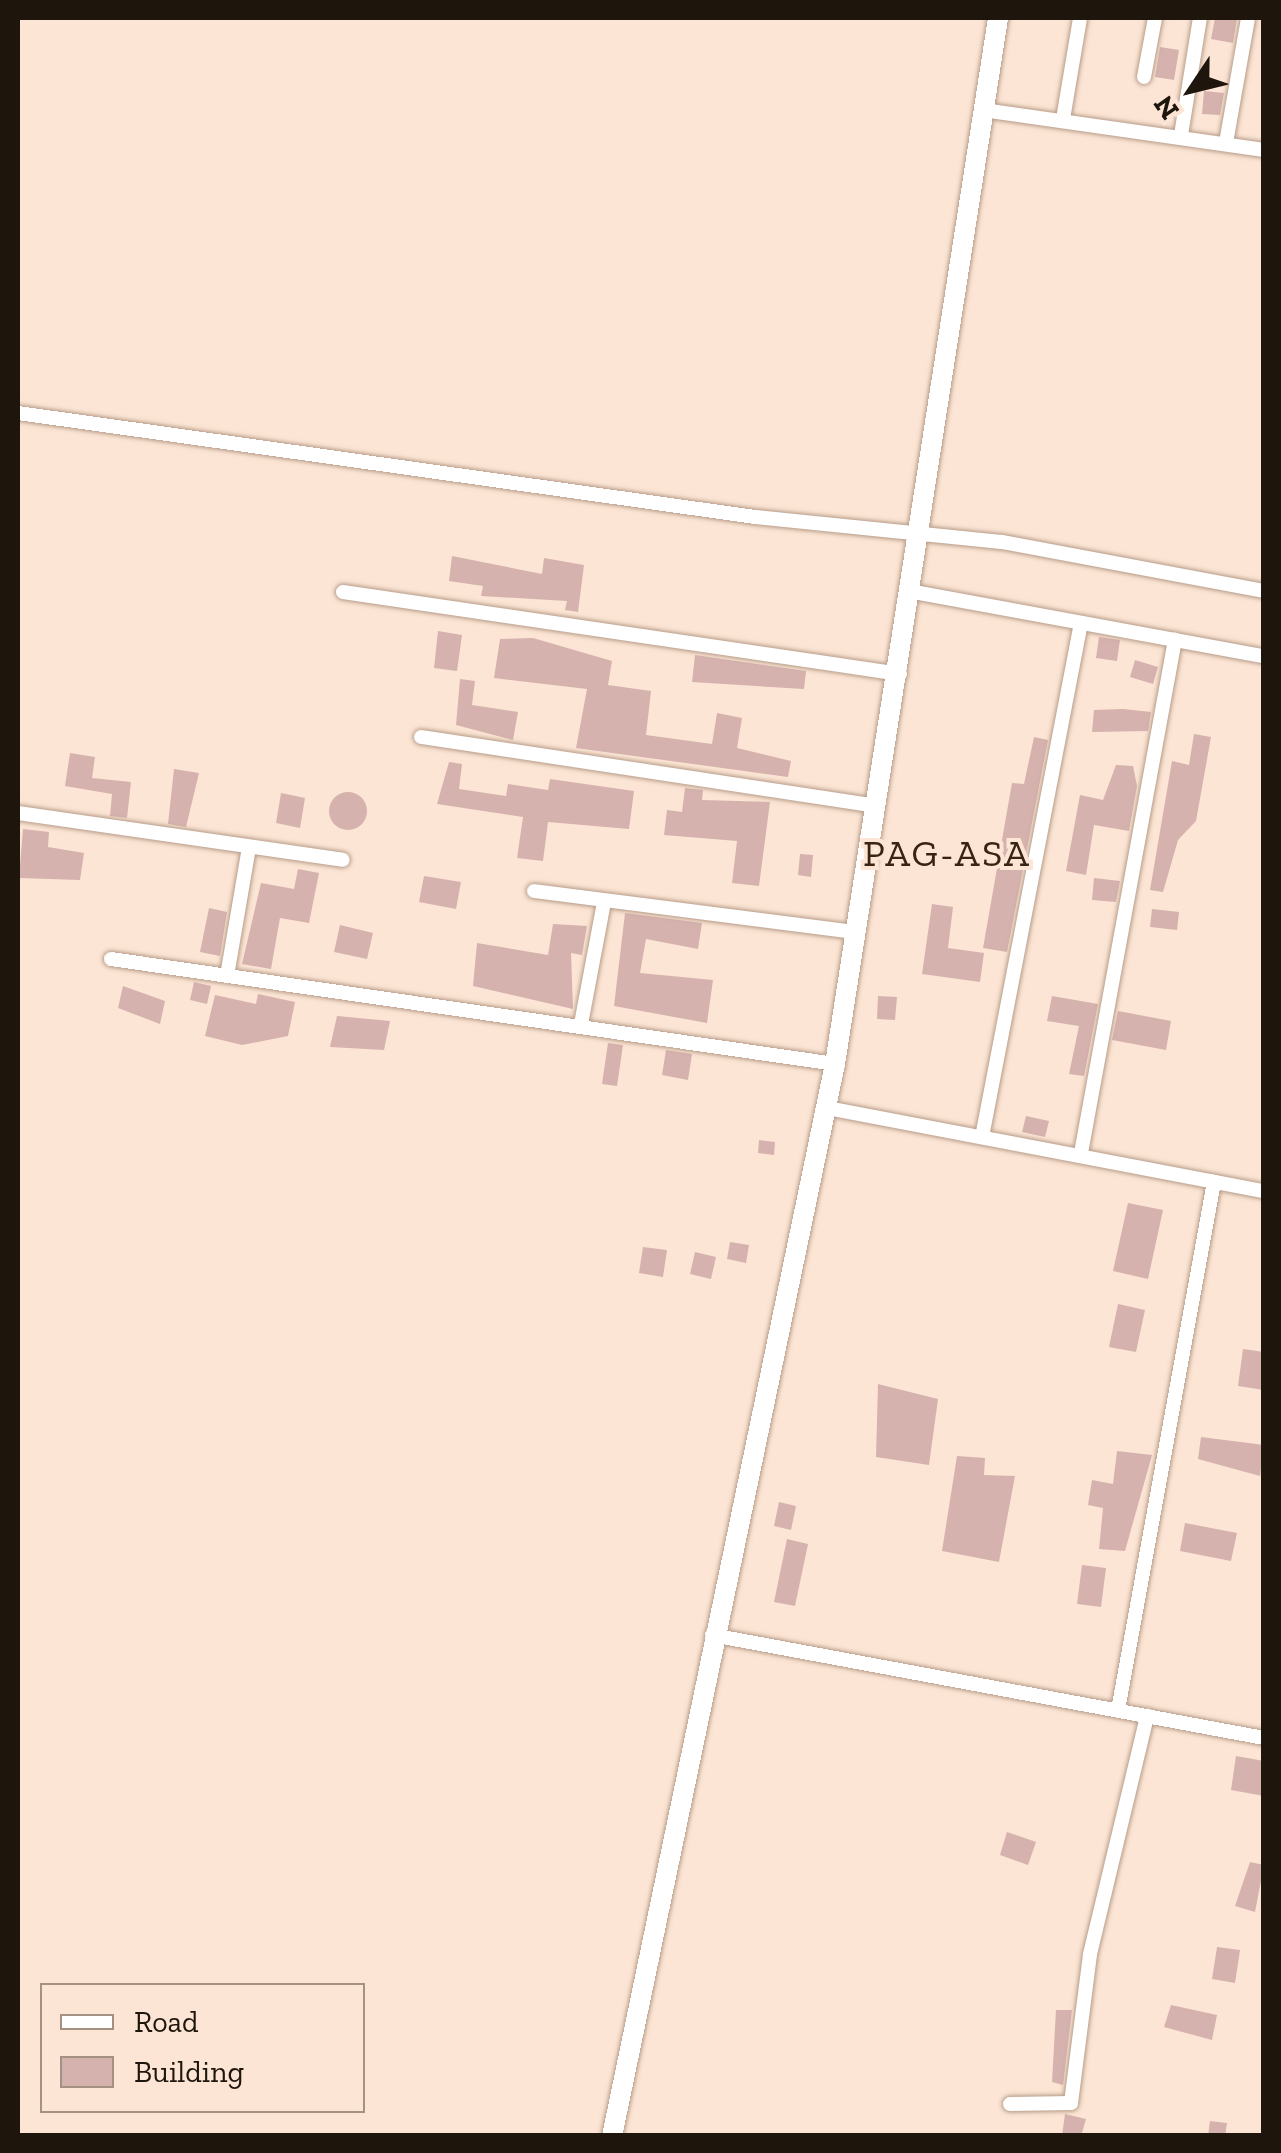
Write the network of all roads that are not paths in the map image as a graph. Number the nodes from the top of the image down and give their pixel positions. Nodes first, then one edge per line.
1 (998, 18) edge
2 (1080, 18) edge
3 (1154, 18) edge
4 (1200, 18) edge
5 (1248, 18) edge
6 (1144, 77) dead end
7 (984, 110) junction
8 (1062, 119) junction
9 (1181, 135) junction
10 (1226, 143) junction
11 (1264, 150) edge
12 (18, 413) edge
13 (924, 532) junction
14 (1264, 591) edge
15 (343, 592) dead end
16 (914, 592) junction
17 (1081, 623) junction
18 (1175, 640) junction
19 (1264, 656) edge
20 (900, 674) junction
21 (421, 737) dead end
22 (877, 806) junction
23 (18, 813) edge
24 (249, 847) junction
25 (343, 860) dead end
26 (534, 891) dead end
27 (604, 902) junction
28 (856, 932) junction
29 (112, 960) dead end
30 (227, 976) junction
31 (582, 1024) junction
32 (835, 1064) junction
33 (827, 1108) junction
34 (982, 1138) junction
35 (1081, 1153) junction
36 (1214, 1182) junction
37 (1264, 1191) edge
38 (712, 1636) junction
39 (1118, 1710) junction
40 (1147, 1716) junction
41 (1264, 1738) edge
42 (1010, 2104) dead end
43 (612, 2136) edge

1 - 7 street
2 - 8 street
3 - 6 street
4 - 9 street
5 - 10 street
7 - 8 street
7 - 13 street
8 - 9 street
9 - 10 street
10 - 11 street
12 - 13 street
13 - 14 street
13 - 16 street
15 - 20 street
16 - 17 street
16 - 20 street
17 - 18 street
17 - 34 street
18 - 19 street
18 - 35 street
20 - 22 street
21 - 22 street
22 - 28 street
23 - 24 street
24 - 25 street
24 - 30 street
26 - 27 street
27 - 28 street
27 - 31 street
28 - 32 street
29 - 30 street
30 - 31 street
31 - 32 street
32 - 33 street
33 - 34 street
33 - 38 street
34 - 35 street
35 - 36 street
36 - 37 street
36 - 39 street
38 - 39 street
38 - 43 street
39 - 40 street
40 - 41 street
40 - 42 street

